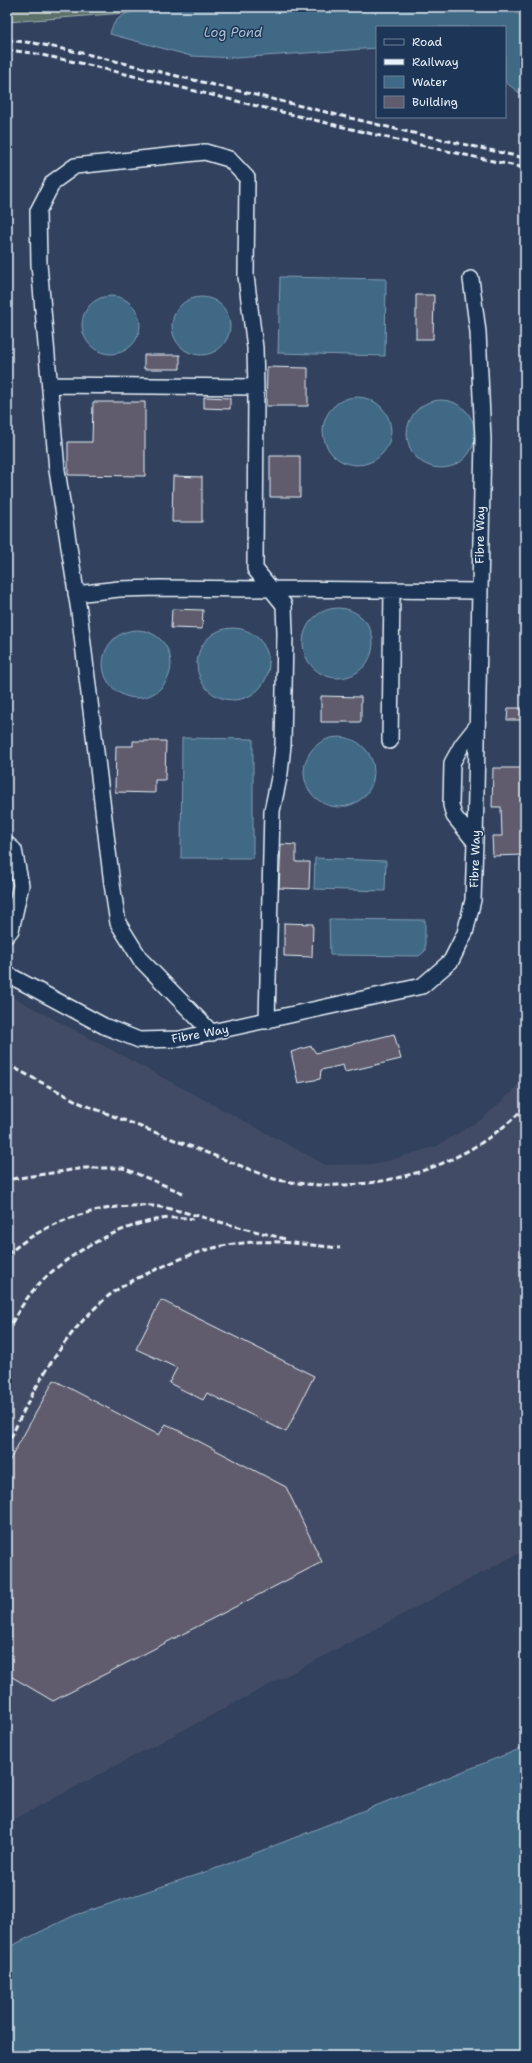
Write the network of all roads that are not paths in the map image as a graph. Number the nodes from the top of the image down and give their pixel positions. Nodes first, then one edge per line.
1 (472, 279) dead end
2 (50, 385) junction
3 (256, 387) junction
4 (270, 588) junction
5 (392, 590) junction
6 (479, 592) junction
7 (76, 594) junction
8 (477, 726) junction
9 (390, 741) dead end
10 (476, 842) junction
11 (7, 844) edge
12 (7, 935) edge
13 (7, 974) edge
14 (267, 1021) junction
15 (212, 1033) junction

1 - 6 lane, Fibre Way
2 - 3 lane
2 - 3 lane
2 - 7 lane
3 - 4 lane
4 - 5 lane
4 - 7 lane
4 - 14 lane
5 - 6 lane
5 - 9 lane
6 - 8 lane, Fibre Way
7 - 15 lane
8 - 10 lane, Fibre Way
8 - 10 lane
10 - 14 lane, Fibre Way
11 - 12 lane
13 - 15 lane, Fibre Way
14 - 15 lane, Fibre Way

